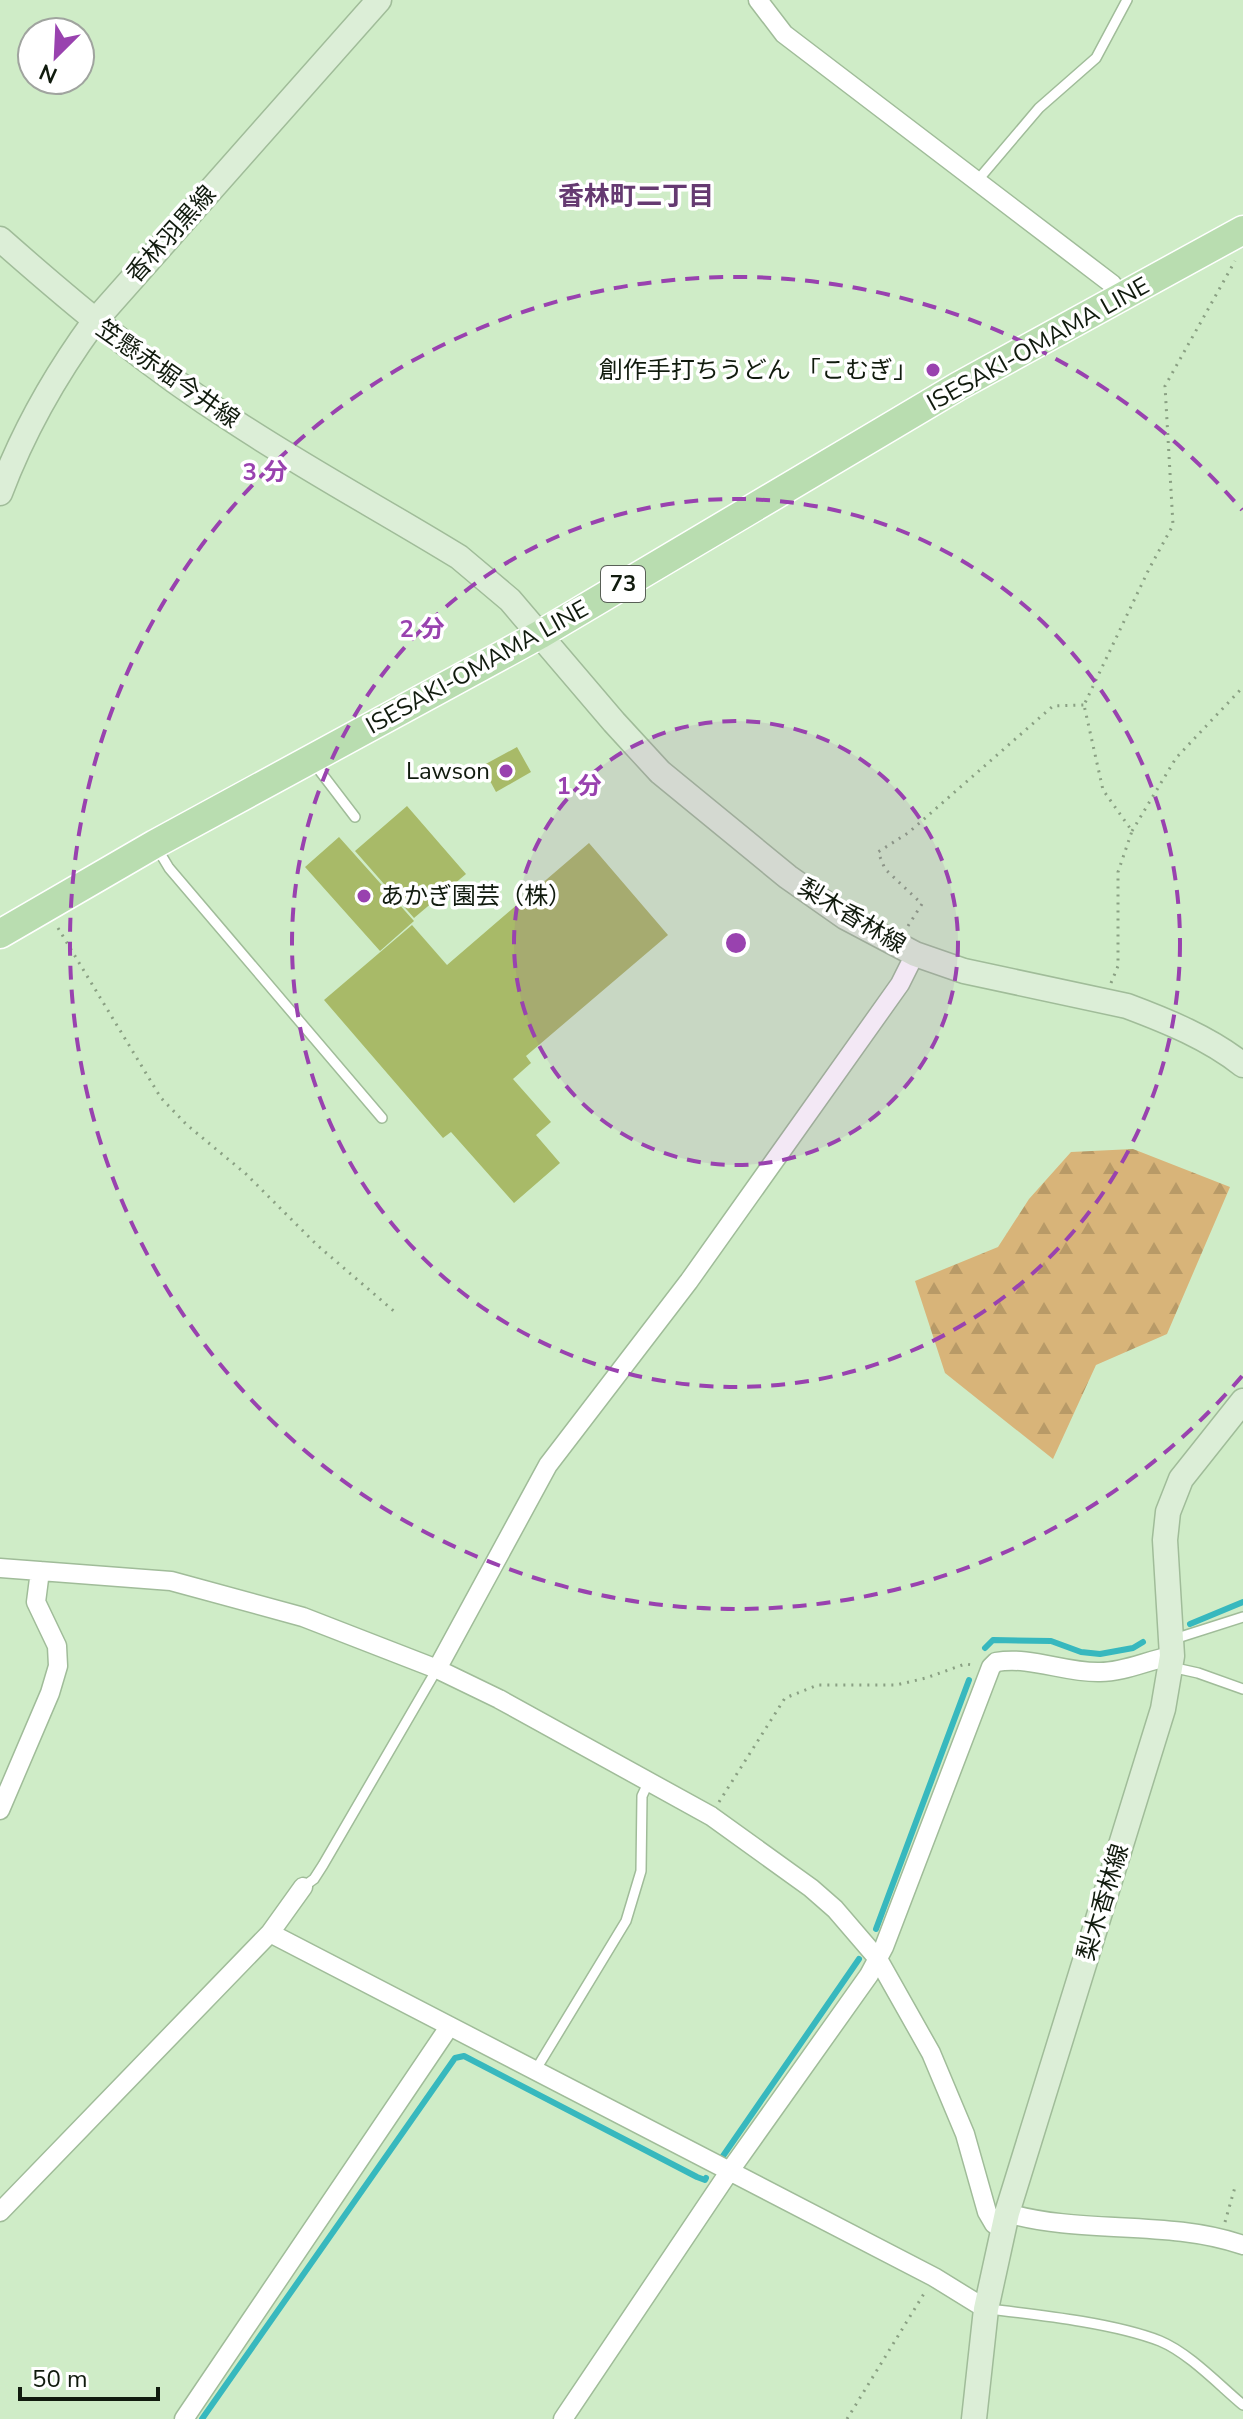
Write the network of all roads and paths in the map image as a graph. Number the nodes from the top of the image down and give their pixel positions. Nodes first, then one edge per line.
1 (379, 0) edge
2 (758, 0) edge
3 (1127, 0) edge
4 (977, 181) junction
5 (0, 239) edge
6 (1241, 239) edge
7 (1123, 298) junction
8 (94, 322) junction
9 (0, 493) edge
10 (541, 634) junction
11 (1243, 687) edge
12 (1084, 705) junction
13 (311, 759) junction
14 (355, 817) dead end
15 (1132, 831) junction
16 (155, 844) junction
17 (46, 907) junction
18 (0, 934) edge
19 (905, 949) junction
20 (1104, 1001) junction
21 (1243, 1065) edge
22 (382, 1118) dead end
23 (395, 1312) dead end
24 (1243, 1401) edge
25 (0, 1568) edge
26 (40, 1571) junction
27 (1243, 1617) edge
28 (1172, 1655) junction
29 (991, 1667) junction
30 (437, 1669) junction
31 (1243, 1689) edge
32 (649, 1781) junction
33 (0, 1810) edge
34 (711, 1816) junction
35 (303, 1887) joint
36 (270, 1933) junction
37 (878, 1959) junction
38 (449, 2027) junction
39 (535, 2071) junction
40 (729, 2172) junction
41 (1235, 2187) dead end
42 (0, 2212) edge
43 (1005, 2222) junction
44 (1220, 2237) junction
45 (1243, 2245) edge
46 (934, 2277) junction
47 (986, 2309) junction
48 (1243, 2405) edge
49 (184, 2419) edge
50 (563, 2419) edge
51 (847, 2419) edge
52 (974, 2419) edge

1 - 8 main road, 香林羽黒線
2 - 4 street
3 - 4 lane
4 - 7 street
5 - 8 main road, 笠懸赤堀今井線
6 - 7 main road, ISESAKI-OMAMA LINE / 73
6 - 12 path
7 - 10 main road, ISESAKI-OMAMA LINE / 73
8 - 9 main road, 香林羽黒線
8 - 10 main road, 笠懸赤堀今井線
10 - 13 main road, ISESAKI-OMAMA LINE / 73
10 - 19 main road, 梨木香林線
11 - 15 path
12 - 15 path
12 - 19 path
13 - 14 lane
13 - 16 main road, ISESAKI-OMAMA LINE / 73
15 - 20 path
16 - 17 main road, ISESAKI-OMAMA LINE / 73
16 - 22 lane
17 - 18 main road, ISESAKI-OMAMA LINE / 73
17 - 23 path
19 - 20 main road, 梨木香林線
19 - 30 street
20 - 21 main road, 梨木香林線
24 - 28 main road, 梨木香林線
25 - 26 street
26 - 30 street
26 - 33 street
27 - 28 lane
28 - 29 street
28 - 31 lane
28 - 43 main road, 梨木香林線
29 - 34 path
29 - 37 street
30 - 32 street
30 - 35 lane
32 - 34 street
32 - 39 lane
34 - 37 street
35 - 36 street
36 - 38 street
36 - 42 street
37 - 40 street
37 - 43 street
38 - 39 street
38 - 49 street
39 - 40 street
40 - 46 street
40 - 50 street
41 - 44 path
43 - 44 street
43 - 47 main road, 梨木香林線
44 - 45 street
46 - 47 street
46 - 51 path
47 - 48 lane
47 - 52 main road, 梨木香林線

